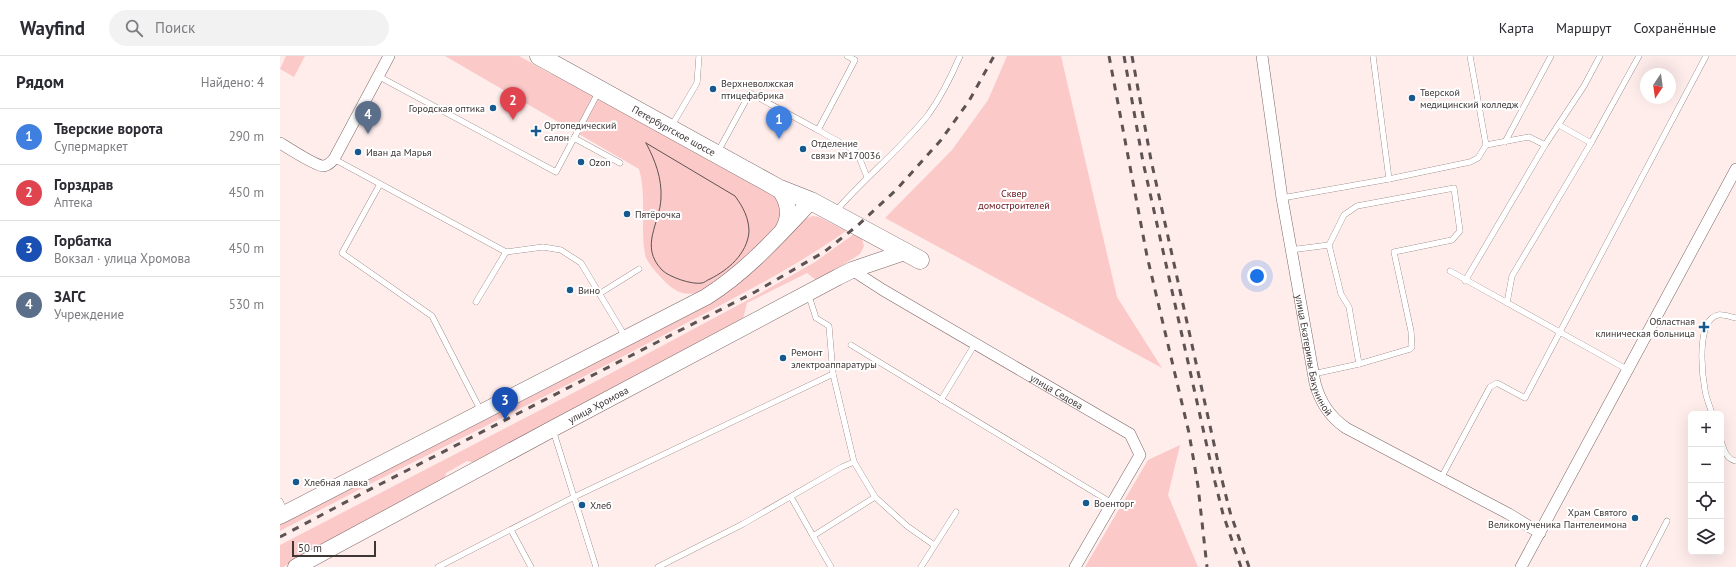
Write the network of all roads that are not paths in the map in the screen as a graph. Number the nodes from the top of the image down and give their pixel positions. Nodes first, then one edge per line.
1 (389, 56) edge
2 (539, 56) edge
3 (558, 56) edge
4 (692, 56) edge
5 (847, 56) edge
6 (960, 56) edge
7 (1262, 56) edge
8 (1373, 56) edge
9 (1470, 56) edge
10 (1551, 56) edge
11 (1600, 56) edge
12 (1639, 56) edge
13 (1706, 56) edge
14 (699, 58) edge
15 (378, 76) junction
16 (600, 89) junction
17 (673, 124) junction
18 (1559, 125) junction
19 (818, 130) junction
20 (574, 138) junction
21 (1505, 142) junction
22 (1591, 142) junction
23 (280, 143) edge
24 (1486, 145) junction
25 (1545, 145) junction
26 (721, 146) junction
27 (334, 159) junction
28 (620, 163) dead end
29 (1736, 169) edge
30 (867, 177) junction
31 (1389, 179) junction
32 (380, 184) junction
33 (778, 188) junction
34 (1282, 198) junction
35 (811, 201) junction
36 (833, 213) junction
37 (781, 233) junction
38 (1329, 245) junction
39 (1290, 250) junction
40 (506, 252) junction
41 (913, 256) joint
42 (639, 269) dead end
43 (852, 270) junction
44 (1450, 271) dead end
45 (1465, 281) junction
46 (808, 293) junction
47 (600, 294) junction
48 (476, 302) dead end
49 (1507, 303) junction
50 (1736, 318) edge
51 (1559, 331) junction
52 (626, 338) junction
53 (975, 344) junction
54 (851, 345) dead end
55 (1359, 364) junction
56 (1628, 370) junction
57 (833, 374) junction
58 (1313, 374) junction
59 (941, 400) junction
60 (1711, 411) edge
61 (481, 412) junction
62 (552, 428) junction
63 (1723, 447) edge
64 (1736, 461) edge
65 (854, 462) junction
66 (1441, 478) junction
67 (574, 497) junction
68 (790, 497) junction
69 (875, 497) junction
70 (1112, 503) junction
71 (282, 510) edge
72 (956, 512) dead end
73 (1667, 521) dead end
74 (511, 530) junction
75 (1540, 533) junction
76 (813, 536) junction
77 (934, 545) junction
78 (296, 567) edge
79 (438, 567) edge
80 (531, 567) edge
81 (596, 567) edge
82 (658, 567) edge
83 (831, 567) edge
84 (921, 567) edge
85 (1075, 567) edge
86 (1521, 567) edge
87 (1643, 567) edge

1 - 15 street
2 - 16 main road, Петербургское шоссе
3 - 17 main road, Петербургское шоссе
4 - 14 lane
5 - 19 lane
6 - 30 lane
7 - 34 street, улица Екатерины Бакуниной
8 - 31 lane
9 - 24 lane
10 - 21 lane
11 - 18 lane
12 - 22 lane
13 - 51 lane
14 - 17 lane
15 - 20 lane
15 - 27 street
16 - 17 main road, Петербургское шоссе
16 - 20 lane
17 - 26 main road, Петербургское шоссе
17 - 33 main road, Петербургское шоссе
18 - 22 lane
18 - 25 lane
19 - 26 lane
19 - 30 lane
20 - 28 lane
21 - 24 lane
21 - 25 lane
22 - 49 lane
23 - 27 street
24 - 31 lane
25 - 45 lane
26 - 35 main road, Петербургское шоссе
27 - 32 lane
29 - 56 street
30 - 36 lane
31 - 34 lane
32 - 40 lane
32 - 61 lane
33 - 35 main road, Петербургское шоссе
33 - 37 street
34 - 39 street, улица Екатерины Бакуниной
35 - 36 main road, Петербургское шоссе
35 - 37 street
36 - 41 main road, Петербургское шоссе
37 - 52 street
38 - 39 lane
38 - 55 lane
38 - 55 lane
39 - 58 street, улица Екатерины Бакуниной
40 - 47 lane
40 - 48 lane
41 - 43 street, улица Хромова
42 - 47 lane
43 - 46 street, улица Хромова
43 - 53 street, улица Седова
44 - 45 lane
45 - 49 lane
46 - 57 lane
46 - 62 street, улица Хромова
47 - 52 lane
49 - 51 lane
50 - 60 lane
51 - 56 lane
51 - 66 lane
52 - 61 street
53 - 59 lane
53 - 70 street, улица Седова
54 - 59 lane
55 - 58 lane
56 - 75 street
57 - 65 lane
57 - 67 lane
58 - 66 street, улица Екатерины Бакуниной
59 - 70 lane
61 - 71 street
62 - 67 lane
62 - 78 street, улица Хромова
63 - 64 lane
65 - 68 lane
65 - 69 lane
66 - 75 street, улица Екатерины Бакуниной
67 - 74 lane
67 - 81 lane
68 - 76 lane
68 - 82 lane
69 - 76 lane
69 - 77 lane
70 - 85 street, улица Седова
72 - 77 lane
73 - 87 lane
74 - 79 lane
74 - 80 lane
75 - 86 street
76 - 83 lane
77 - 84 lane

